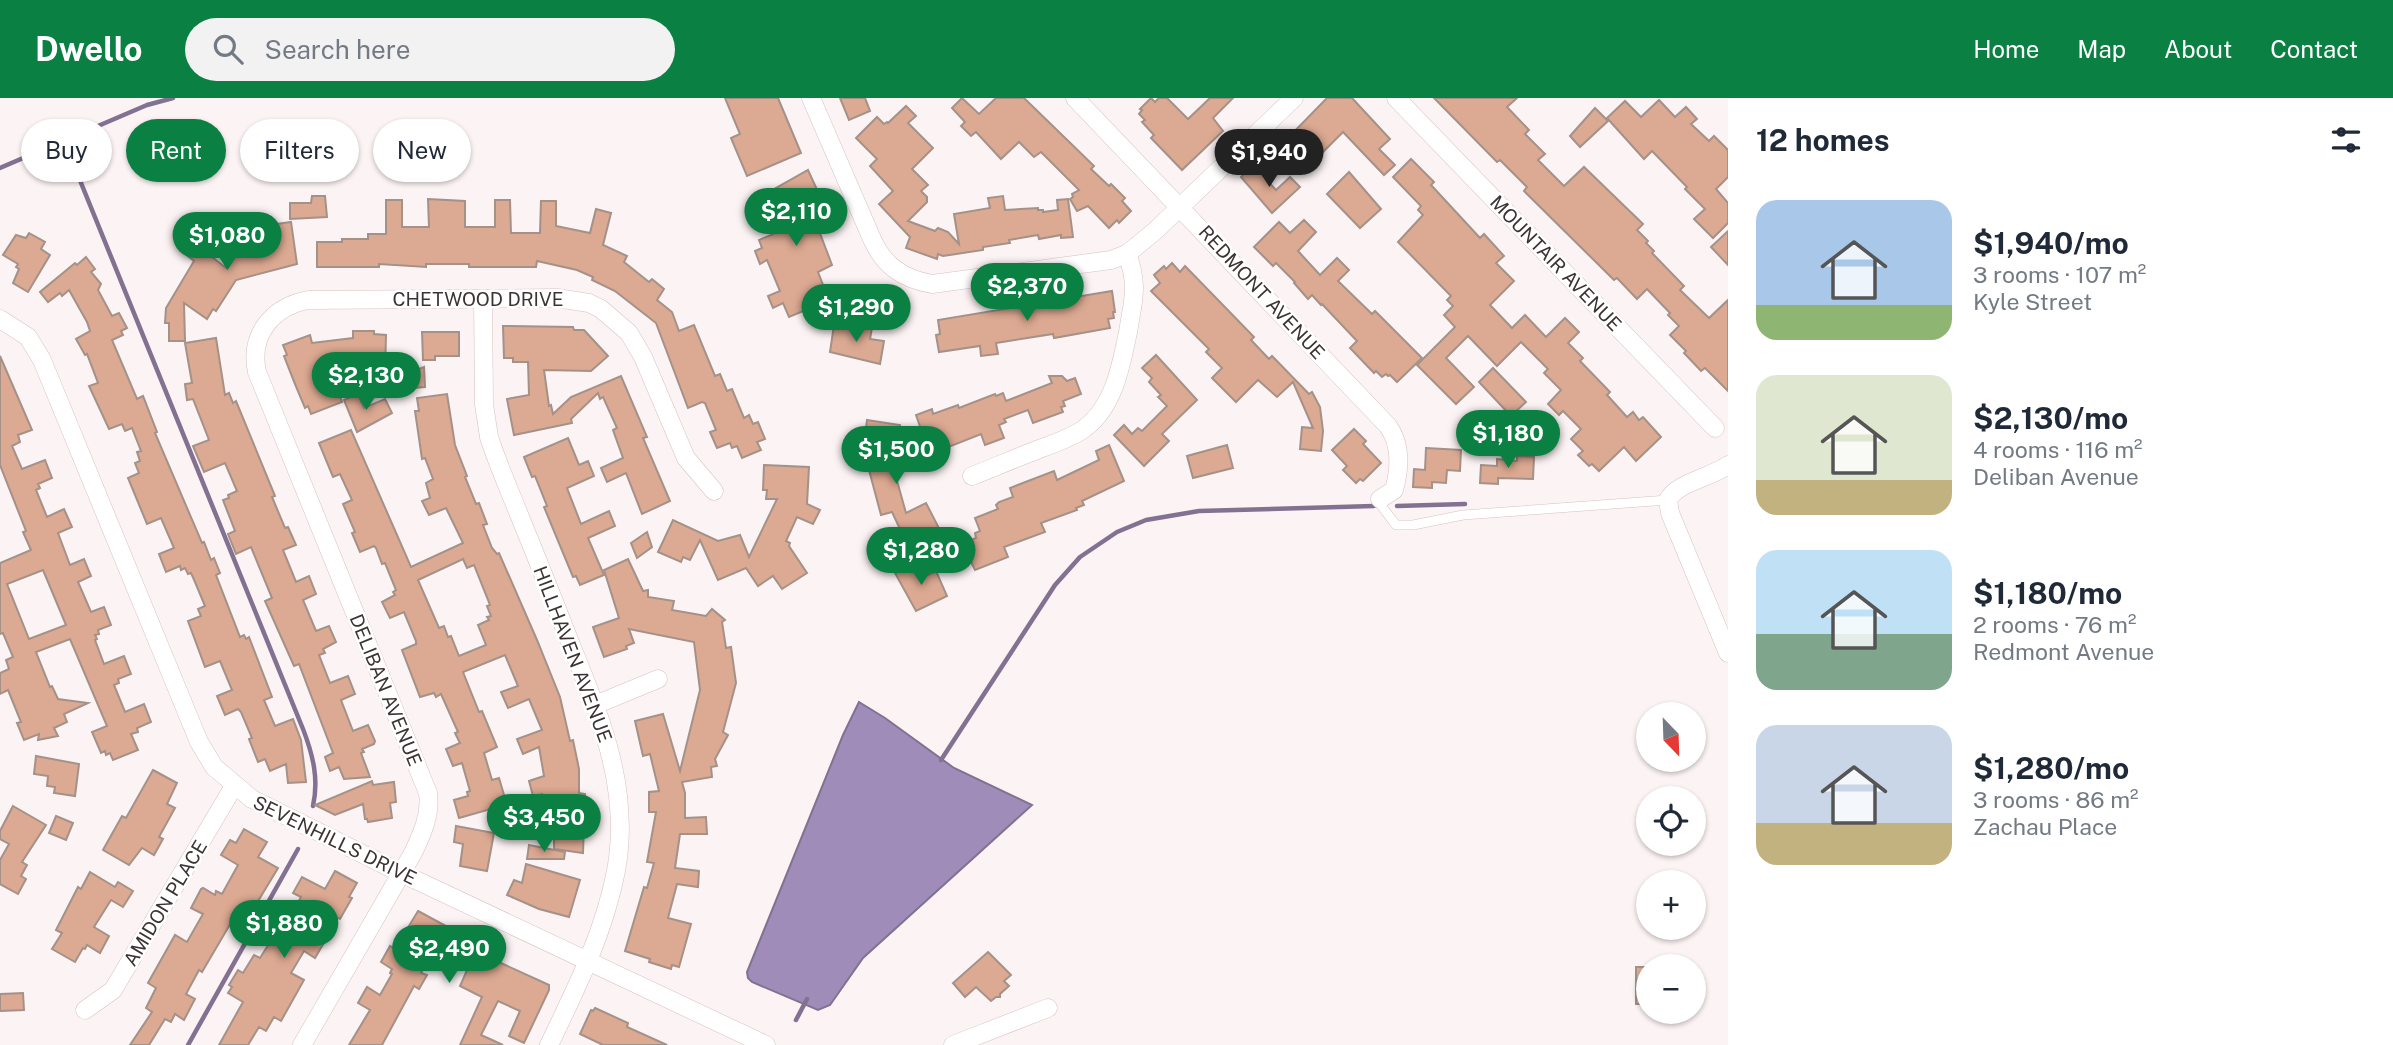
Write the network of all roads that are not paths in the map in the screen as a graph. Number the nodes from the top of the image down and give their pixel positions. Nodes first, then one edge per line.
1 (811, 98) edge
2 (1075, 98) edge
3 (1294, 98) edge
4 (1396, 98) edge
5 (1181, 206) junction
6 (1127, 254) junction
7 (483, 300) junction
8 (0, 320) edge
9 (267, 321) joint
10 (1715, 428) dead end
11 (1728, 466) edge
12 (972, 476) dead end
13 (714, 491) dead end
14 (1380, 499) joint
15 (1668, 500) junction
16 (1728, 653) edge
17 (658, 679) dead end
18 (595, 705) junction
19 (234, 786) junction
20 (401, 873) junction
21 (589, 961) junction
22 (1048, 1008) dead end
23 (85, 1010) dead end
24 (302, 1045) edge
25 (549, 1045) edge
26 (766, 1045) edge
27 (954, 1045) edge

1 - 6 street
2 - 5 street, REDMONT AVENUE
3 - 5 street
4 - 10 street, MOUNTAIR AVENUE
5 - 6 street
5 - 14 street, REDMONT AVENUE
6 - 12 street
7 - 9 street, CHETWOOD DRIVE
7 - 13 street, CHETWOOD DRIVE
7 - 18 street, HILLHAVEN AVENUE
8 - 19 street, SEVENHILLS DRIVE
9 - 20 street, DELIBAN AVENUE
11 - 15 street
14 - 15 lane
15 - 16 street
17 - 18 street
18 - 21 street, HILLHAVEN AVENUE
19 - 20 street, SEVENHILLS DRIVE
19 - 23 street, AMIDON PLACE
20 - 21 street, SEVENHILLS DRIVE
20 - 24 street, DELIBAN AVENUE
21 - 25 street, HILLHAVEN AVENUE
21 - 26 street, SEVENHILLS DRIVE
22 - 27 street

